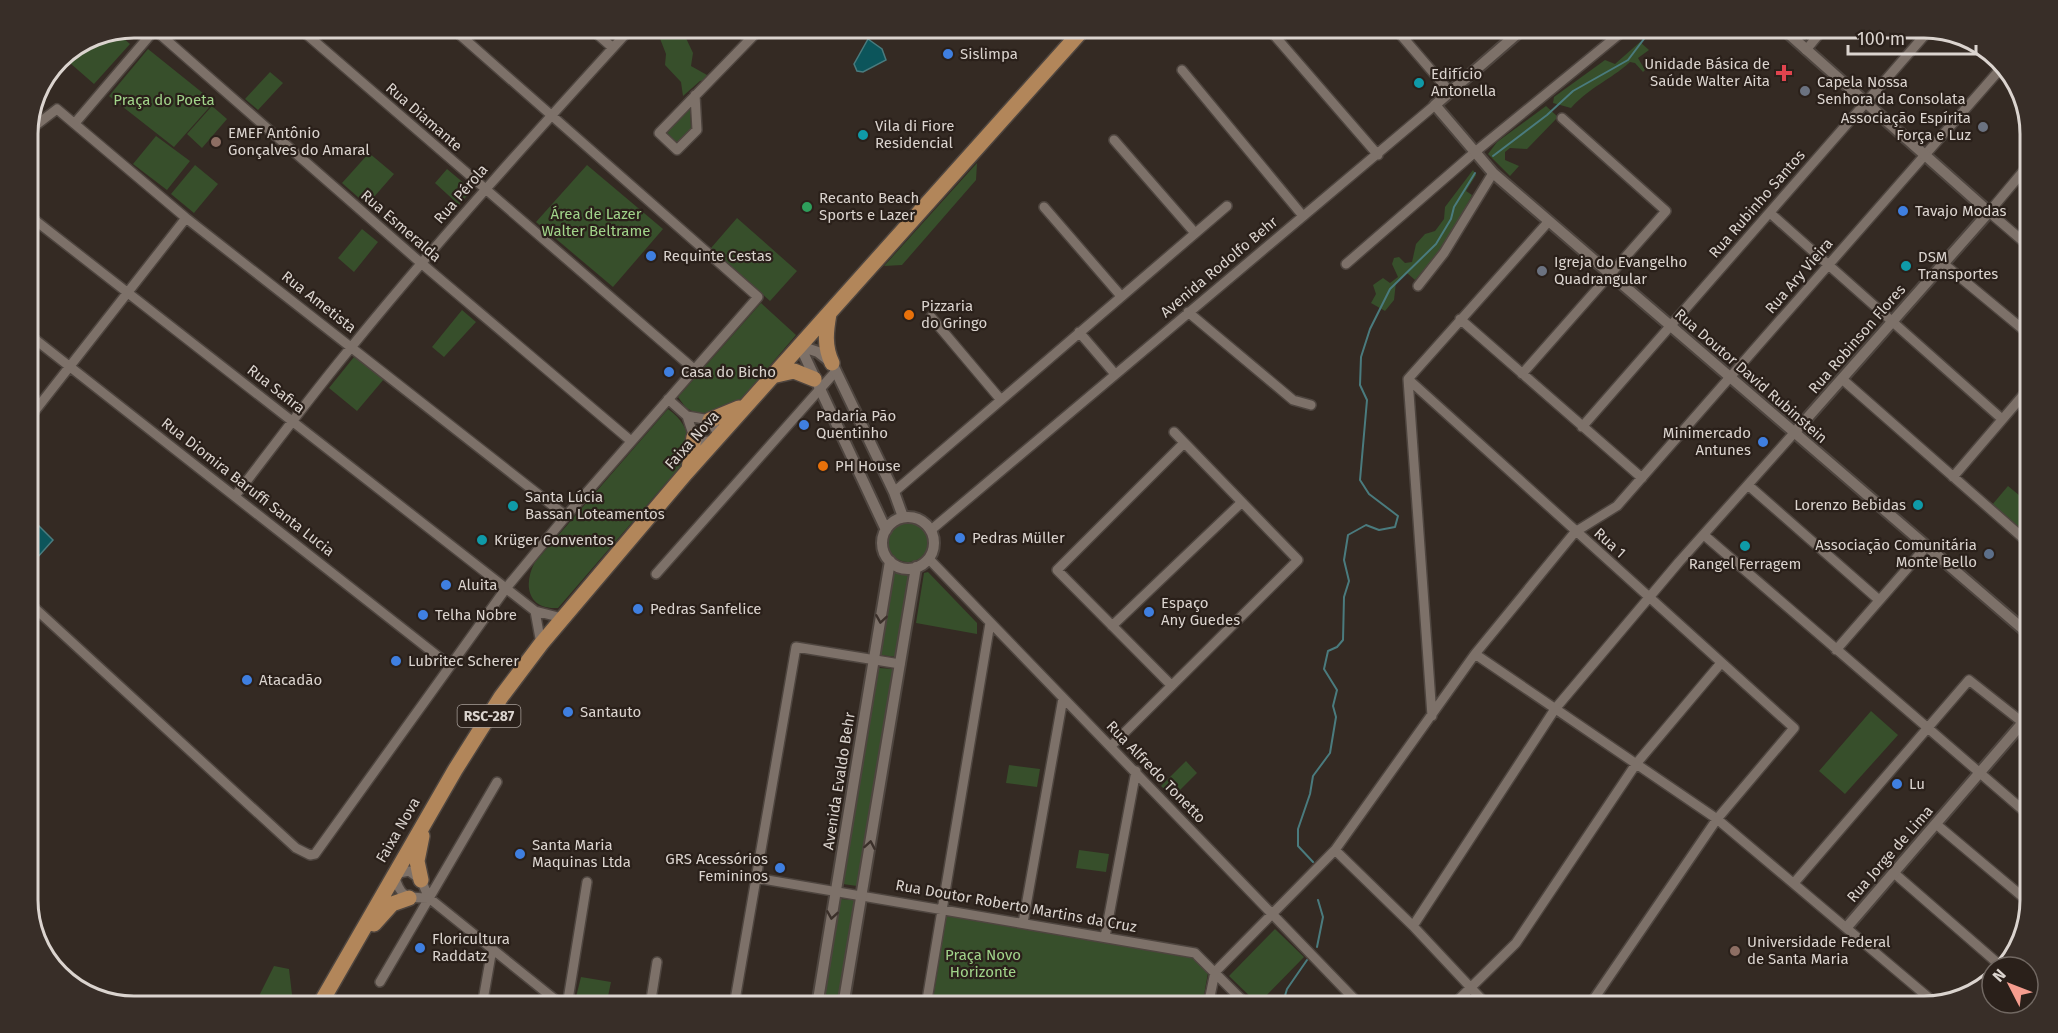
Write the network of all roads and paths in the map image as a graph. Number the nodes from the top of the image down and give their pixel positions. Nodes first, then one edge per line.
1 (147, 38) edge
2 (167, 38) edge
3 (311, 38) edge
4 (463, 38) edge
5 (602, 38) edge
6 (622, 38) edge
7 (751, 38) edge
8 (1075, 38) edge
9 (1277, 38) edge
10 (1403, 38) edge
11 (1510, 38) edge
12 (1615, 38) edge
13 (1792, 38) edge
14 (1816, 38) edge
15 (1921, 38) edge
16 (613, 48) junction
17 (1806, 50) junction
18 (1182, 70) dead end
19 (1998, 72) edge
20 (1450, 92) junction
21 (695, 95) junction
22 (1866, 103) junction
23 (1435, 105) junction
24 (552, 115) junction
25 (1562, 118) dead end
26 (39, 123) edge
27 (75, 123) junction
28 (1114, 140) dead end
29 (1475, 152) junction
30 (1378, 155) junction
31 (1925, 156) junction
32 (1493, 173) junction
33 (2020, 175) edge
34 (485, 189) junction
35 (1227, 206) dead end
36 (1044, 207) dead end
37 (1989, 212) junction
38 (1770, 213) junction
39 (1303, 216) junction
40 (186, 218) junction
41 (1549, 221) junction
42 (38, 223) edge
43 (1195, 233) junction
44 (2020, 239) edge
45 (421, 263) junction
46 (1346, 264) dead end
47 (1944, 264) junction
48 (1828, 265) junction
49 (1612, 274) junction
50 (1418, 286) dead end
51 (127, 292) junction
52 (1121, 296) junction
53 (1188, 312) junction
54 (829, 314) junction
55 (931, 317) dead end
56 (1460, 319) junction
57 (1892, 322) junction
58 (1670, 325) junction
59 (2020, 327) edge
60 (1079, 332) junction
61 (38, 341) edge
62 (351, 346) junction
63 (800, 346) junction
64 (70, 366) junction
65 (834, 367) junction
66 (695, 370) junction
67 (1115, 374) junction
68 (1522, 374) junction
69 (772, 376) junction
70 (1407, 378) junction
71 (1731, 378) junction
72 (1842, 379) junction
73 (816, 385) junction
74 (668, 399) junction
75 (2020, 399) edge
76 (1001, 400) junction
77 (749, 402) junction
78 (1311, 405) dead end
79 (38, 408) edge
80 (687, 416) junction
81 (2002, 419) junction
82 (710, 420) junction
83 (294, 422) junction
84 (1582, 427) junction
85 (1174, 432) dead end
86 (1794, 433) junction
87 (694, 437) junction
88 (715, 440) junction
89 (631, 441) junction
90 (1184, 443) junction
91 (689, 469) junction
92 (1953, 477) junction
93 (1642, 478) junction
94 (1748, 485) junction
95 (894, 492) junction
96 (235, 496) junction
97 (1242, 502) junction
98 (566, 516) junction
99 (903, 517) junction
100 (886, 530) junction
101 (932, 530) junction
102 (1575, 532) junction
103 (1704, 535) junction
104 (2020, 536) edge
105 (1926, 548) junction
106 (929, 559) junction
107 (890, 561) junction
108 (916, 567) junction
109 (656, 574) dead end
110 (507, 587) junction
111 (1649, 598) junction
112 (1879, 600) junction
113 (38, 611) edge
114 (535, 611) junction
115 (562, 618) junction
116 (990, 623) junction
117 (1112, 626) junction
118 (2020, 627) edge
119 (541, 644) junction
120 (1836, 650) junction
121 (1475, 654) junction
122 (874, 661) junction
123 (1722, 663) junction
124 (900, 664) junction
125 (449, 665) junction
126 (1170, 685) junction
127 (1063, 698) junction
128 (1555, 709) junction
129 (1432, 716) junction
130 (2020, 720) edge
131 (1926, 728) junction
132 (2020, 733) edge
133 (1111, 746) junction
134 (1636, 764) junction
135 (1136, 771) junction
136 (1978, 774) junction
137 (497, 782) dead end
138 (2020, 809) edge
139 (1717, 819) junction
140 (424, 821) junction
141 (1936, 824) junction
142 (1335, 850) junction
143 (1894, 873) junction
144 (394, 874) junction
145 (756, 878) junction
146 (421, 880) junction
147 (588, 882) dead end
148 (1794, 883) junction
149 (836, 891) junction
150 (861, 894) junction
151 (2020, 895) edge
152 (409, 898) junction
153 (429, 898) junction
154 (942, 908) junction
155 (1271, 913) junction
156 (1023, 922) junction
157 (1413, 926) junction
158 (1847, 927) junction
159 (1105, 937) junction
160 (356, 940) junction
161 (492, 949) junction
162 (1988, 955) edge
163 (657, 962) dead end
164 (1215, 972) junction
165 (380, 982) dead end
166 (1471, 988) junction
167 (325, 996) edge
168 (484, 996) edge
169 (552, 996) edge
170 (567, 996) edge
171 (652, 996) edge
172 (736, 996) edge
173 (819, 996) edge
174 (845, 996) edge
175 (928, 996) edge
176 (1210, 996) edge
177 (1238, 996) edge
178 (1351, 996) edge
179 (1463, 996) edge
180 (1479, 996) edge
181 (1596, 996) edge
182 (1927, 996) edge

1 - 27 street
2 - 45 street, Rua Esmeralda
3 - 34 street, Rua Diamante
4 - 24 street
5 - 16 street
6 - 16 street, Rua Pérola
7 - 21 street
8 - 54 highway, Faixa Nova / RSC-287
9 - 30 street
10 - 20 street
11 - 20 street, Avenida Rodolfo Behr
12 - 29 street
13 - 17 street
14 - 17 street
15 - 22 street, Rua Rubinho Santos
16 - 24 street, Rua Pérola
17 - 22 street
18 - 39 street
19 - 31 street, Rua Ary Vieira
20 - 23 street, Avenida Rodolfo Behr
21 - 21 street
22 - 31 street
22 - 38 street, Rua Rubinho Santos
23 - 29 street, Rua Doutor David Rubinstein
23 - 30 street, Avenida Rodolfo Behr
24 - 34 street, Rua Pérola
24 - 66 street
25 - 49 street
26 - 27 street, Rua Ametista
27 - 40 street, Rua Ametista
28 - 43 street
29 - 32 street, Rua Doutor David Rubinstein
29 - 46 street
30 - 39 street, Avenida Rodolfo Behr
31 - 37 street
31 - 48 street, Rua Ary Vieira
32 - 41 street, Rua Doutor David Rubinstein
32 - 50 street
33 - 37 street, Rua Robinson Flores
34 - 45 street, Rua Pérola
34 - 66 street, Rua Diamante
35 - 43 street
36 - 52 street
37 - 44 street
37 - 47 street, Rua Robinson Flores
38 - 48 street
38 - 58 street, Rua Rubinho Santos
39 - 53 street, Avenida Rodolfo Behr
40 - 51 street
40 - 62 street, Rua Ametista
41 - 49 street, Rua Doutor David Rubinstein
41 - 56 street
42 - 51 street, Rua Safira
43 - 52 street
45 - 62 street, Rua Pérola
45 - 89 street, Rua Esmeralda
47 - 57 street, Rua Robinson Flores
47 - 59 street
48 - 57 street
48 - 71 street, Rua Ary Vieira
49 - 58 street, Rua Doutor David Rubinstein
49 - 68 street
51 - 64 street
51 - 83 street, Rua Safira
52 - 60 street
53 - 67 street, Avenida Rodolfo Behr
53 - 78 street
54 - 63 highway, Faixa Nova / RSC-287
54 - 65 highway
55 - 76 street
56 - 68 street
56 - 70 street
57 - 72 street, Rua Robinson Flores
57 - 81 street
58 - 71 street, Rua Doutor David Rubinstein
58 - 84 street, Rua Rubinho Santos
60 - 67 street
60 - 76 street
61 - 64 street, Rua Diomira Baruffi Santa Lucia
62 - 83 street, Rua Pérola
62 - 98 street, Rua Ametista
63 - 65 street
63 - 69 highway, Faixa Nova / RSC-287
63 - 73 street
64 - 79 street
64 - 96 street, Rua Diomira Baruffi Santa Lucia
65 - 73 street
65 - 95 street
66 - 74 street
67 - 101 street, Avenida Rodolfo Behr
68 - 84 street
69 - 73 highway
69 - 77 highway, Faixa Nova / RSC-287
70 - 102 street, Rua 1
70 - 129 street
71 - 86 street, Rua Doutor David Rubinstein
71 - 93 street, Rua Ary Vieira
72 - 86 street, Rua Robinson Flores
72 - 92 street
73 - 100 street
73 - 109 street
74 - 80 street
74 - 89 street
75 - 81 street
76 - 95 street
77 - 82 highway
77 - 88 highway, Faixa Nova / RSC-287
80 - 82 street
80 - 87 street
81 - 92 street
82 - 88 street
83 - 96 street, Rua Pérola
83 - 110 street, Rua Safira
84 - 93 street
85 - 90 street
86 - 94 street, Rua Robinson Flores
86 - 105 street, Rua Doutor David Rubinstein
87 - 88 street
87 - 91 highway
88 - 91 highway, Faixa Nova / RSC-287
89 - 98 street
90 - 97 street
90 - 117 street
91 - 115 highway, Faixa Nova / RSC-287
92 - 104 street
93 - 102 street, Rua Ary Vieira
94 - 103 street, Rua Robinson Flores
94 - 112 street
95 - 99 street
96 - 125 street, Rua Diomira Baruffi Santa Lucia
97 - 117 street
97 - 126 street
98 - 110 street
99 - 100 street
99 - 101 street
100 - 107 street
101 - 106 street
102 - 111 street, Rua 1
102 - 121 street, Rua Ary Vieira
103 - 111 street, Rua Robinson Flores
103 - 120 street
105 - 112 street
105 - 118 street, Rua Doutor David Rubinstein
106 - 108 street
106 - 116 street, Rua Alfredo Tonetto
107 - 108 street
107 -> 122 street, Avenida Evaldo Behr
108 - 124 street
110 - 114 street, Rua Safira
110 - 125 street
111 - 123 street, Rua 1
111 - 128 street, Rua Robinson Flores
112 - 120 street
113 - 125 street
114 - 115 street
114 - 119 street
115 - 119 highway, Faixa Nova / RSC-287
116 - 127 street, Rua Alfredo Tonetto
116 - 154 street
117 - 126 street
119 - 140 highway, Faixa Nova / RSC-287
120 - 131 street
121 - 128 street
121 - 129 street, Rua Ary Vieira
122 - 124 street
122 - 145 street
122 - 149 street, Avenida Evaldo Behr
123 - 134 street
123 - 139 street, Rua 1
150 -> 124 street
126 - 133 street
127 - 133 street, Rua Alfredo Tonetto
127 - 156 street
128 - 134 street
128 - 157 street, Rua Robinson Flores
129 - 142 street, Rua Ary Vieira
130 - 131 street
131 - 136 street
131 - 148 street
132 - 136 street
133 - 135 street, Rua Alfredo Tonetto
134 - 139 street
134 - 166 street
135 - 155 street, Rua Alfredo Tonetto
135 - 159 street
136 - 138 street
136 - 141 street, Rua Jorge de Lima
137 - 153 street
139 - 148 street
139 - 181 street
140 - 144 highway, Faixa Nova / RSC-287
140 - 146 highway
141 - 143 street, Rua Jorge de Lima
141 - 151 street
142 - 155 street, Rua Ary Vieira
142 - 157 street
143 - 158 street, Rua Jorge de Lima
143 - 162 street
144 - 146 street
144 - 152 street
144 - 160 highway, Faixa Nova / RSC-287
145 - 149 street, Rua Doutor Roberto Martins da Cruz
145 - 172 street
146 - 153 street
147 - 170 street
148 - 158 street
149 - 150 street, Rua Doutor Roberto Martins da Cruz
149 -> 173 street, Avenida Evaldo Behr
150 - 154 street, Rua Doutor Roberto Martins da Cruz
150 - 174 street
152 - 153 street
152 - 160 highway
153 - 161 street
153 - 165 street
154 - 156 street, Rua Doutor Roberto Martins da Cruz
154 - 175 street
155 - 164 street, Rua Ary Vieira
155 - 178 street, Rua Alfredo Tonetto
156 - 159 street, Rua Doutor Roberto Martins da Cruz
157 - 166 street
158 - 182 street
159 - 164 street, Rua Doutor Roberto Martins da Cruz
160 - 167 highway, Faixa Nova / RSC-287
161 - 168 street
161 - 169 street
163 - 171 street
164 - 176 street
164 - 177 street, Rua Doutor Roberto Martins da Cruz
166 - 179 street
166 - 180 street

